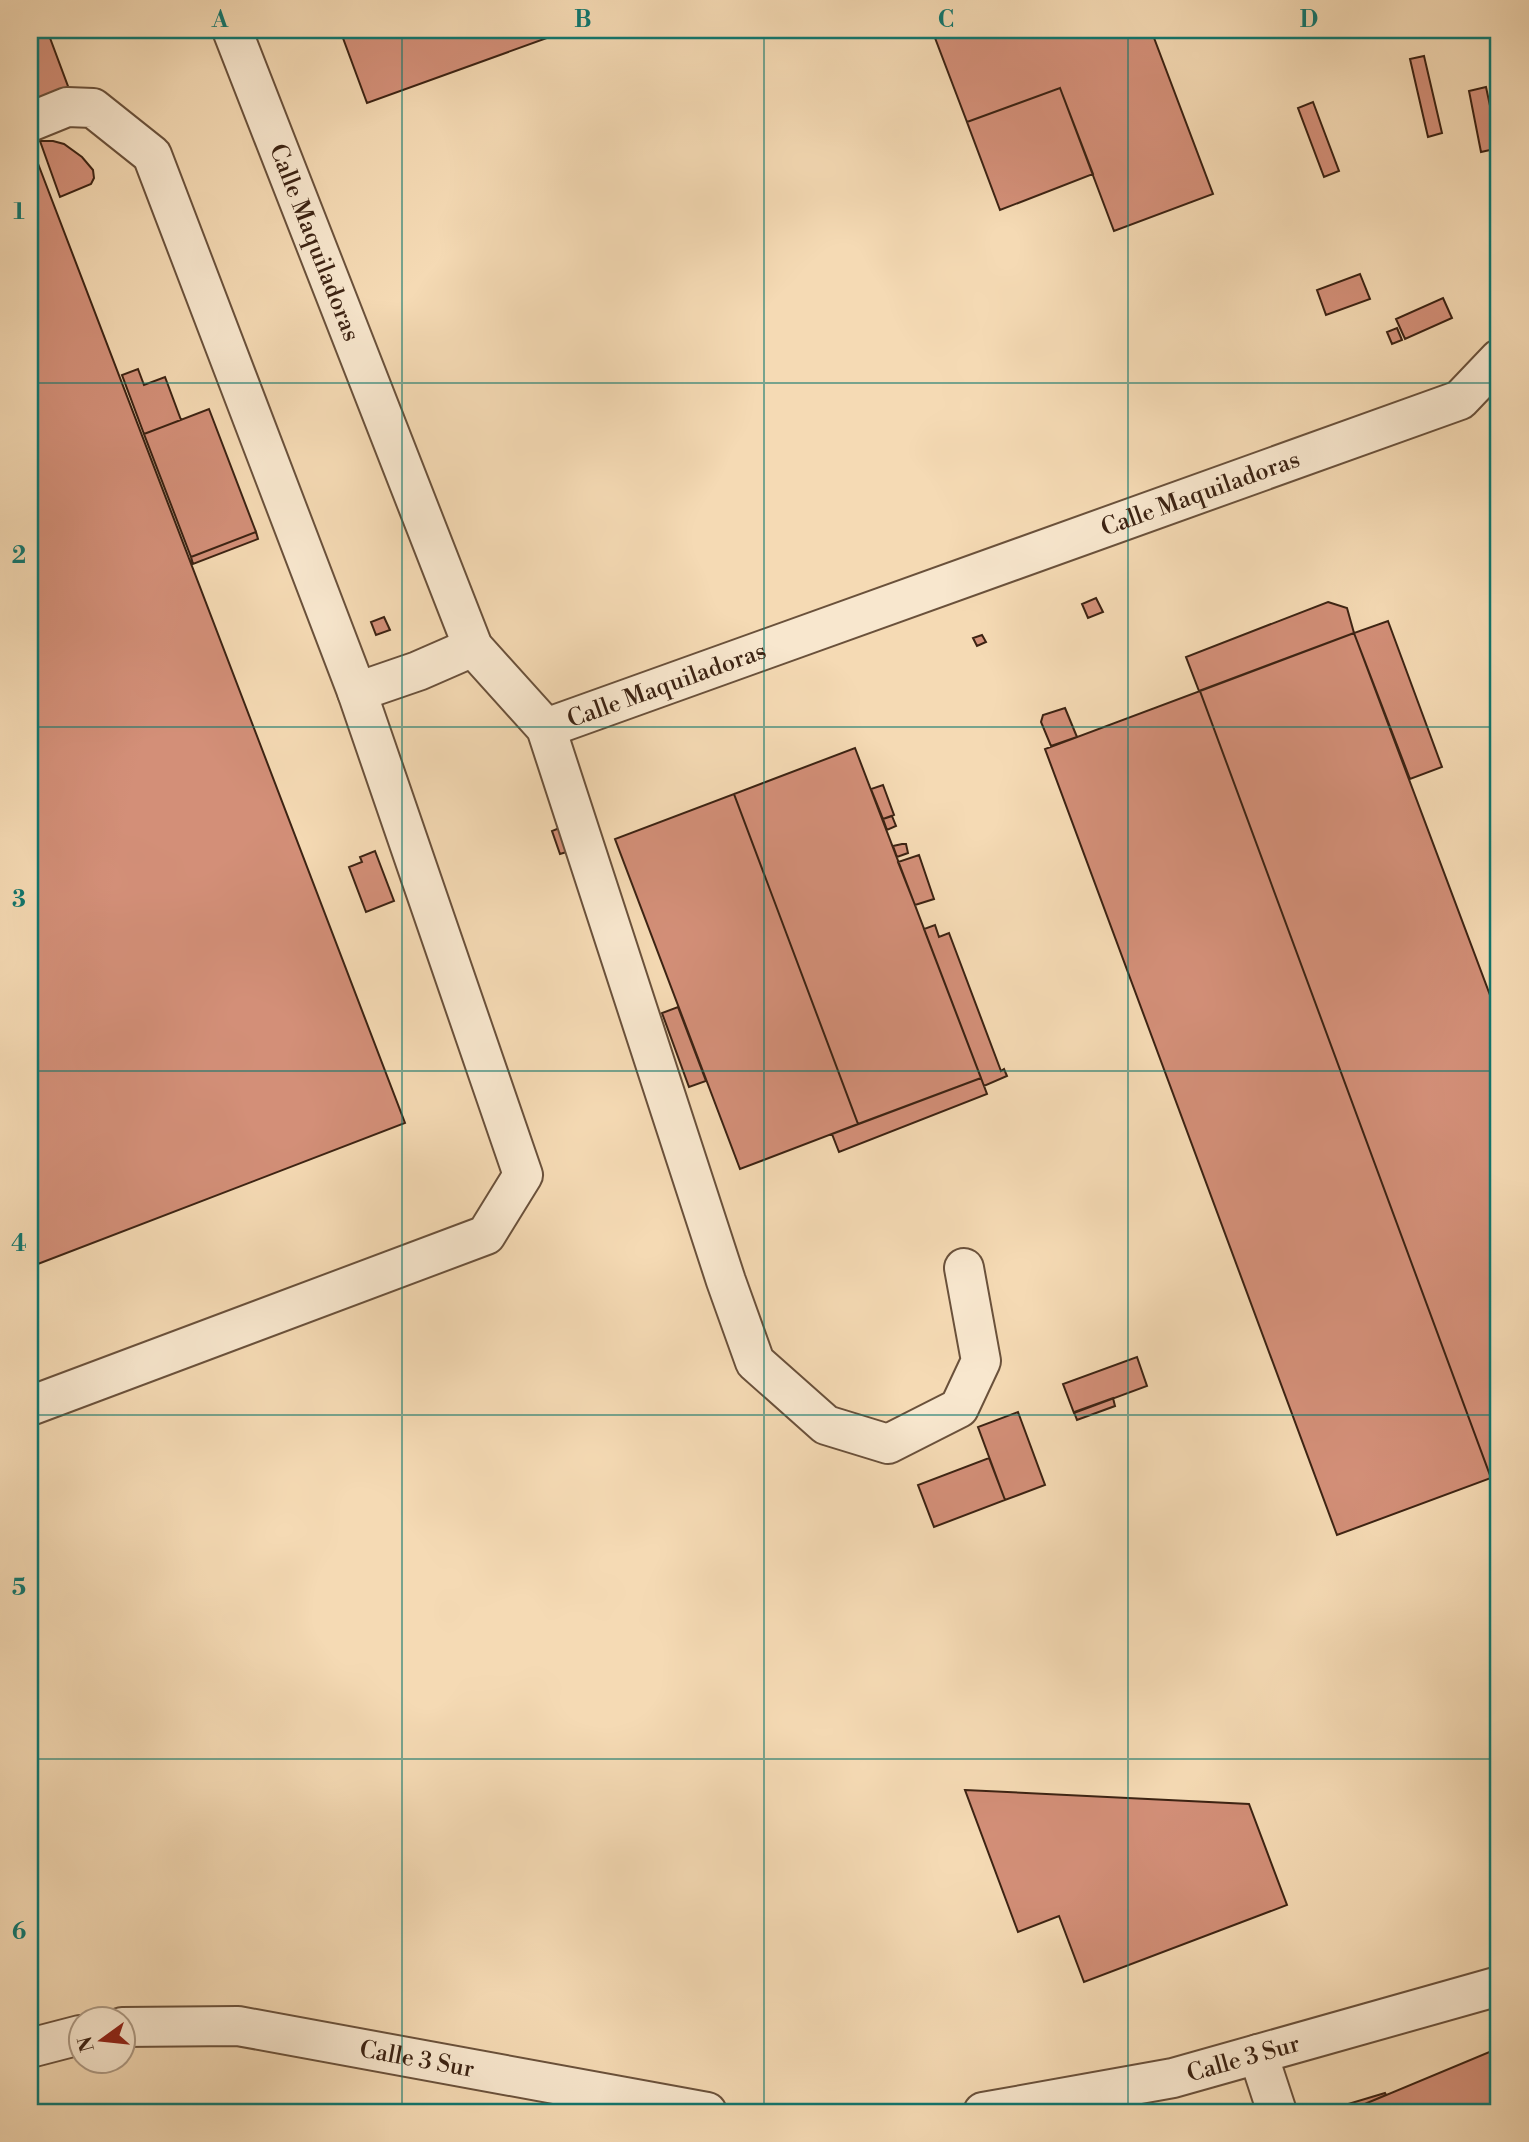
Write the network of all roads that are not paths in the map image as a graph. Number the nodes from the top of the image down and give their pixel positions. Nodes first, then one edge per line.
1 (232, 30) edge
2 (30, 122) edge
3 (1499, 359) edge
4 (473, 647) junction
5 (356, 692) junction
6 (546, 728) junction
7 (964, 1268) dead end
8 (30, 1406) edge
9 (1499, 1986) edge
10 (136, 2027) edge
11 (66, 2039) edge
12 (30, 2048) edge
13 (1258, 2054) junction
14 (707, 2112) edge
15 (983, 2112) edge
16 (1278, 2112) edge

1 - 4 street, Calle Maquiladoras
2 - 5 street
3 - 6 street, Calle Maquiladoras
4 - 5 street
4 - 6 street, Calle Maquiladoras
5 - 8 street
6 - 7 street
9 - 13 street, Calle 3 Sur
10 - 14 street, Calle 3 Sur
11 - 12 street
13 - 15 street, Calle 3 Sur
13 - 16 street

